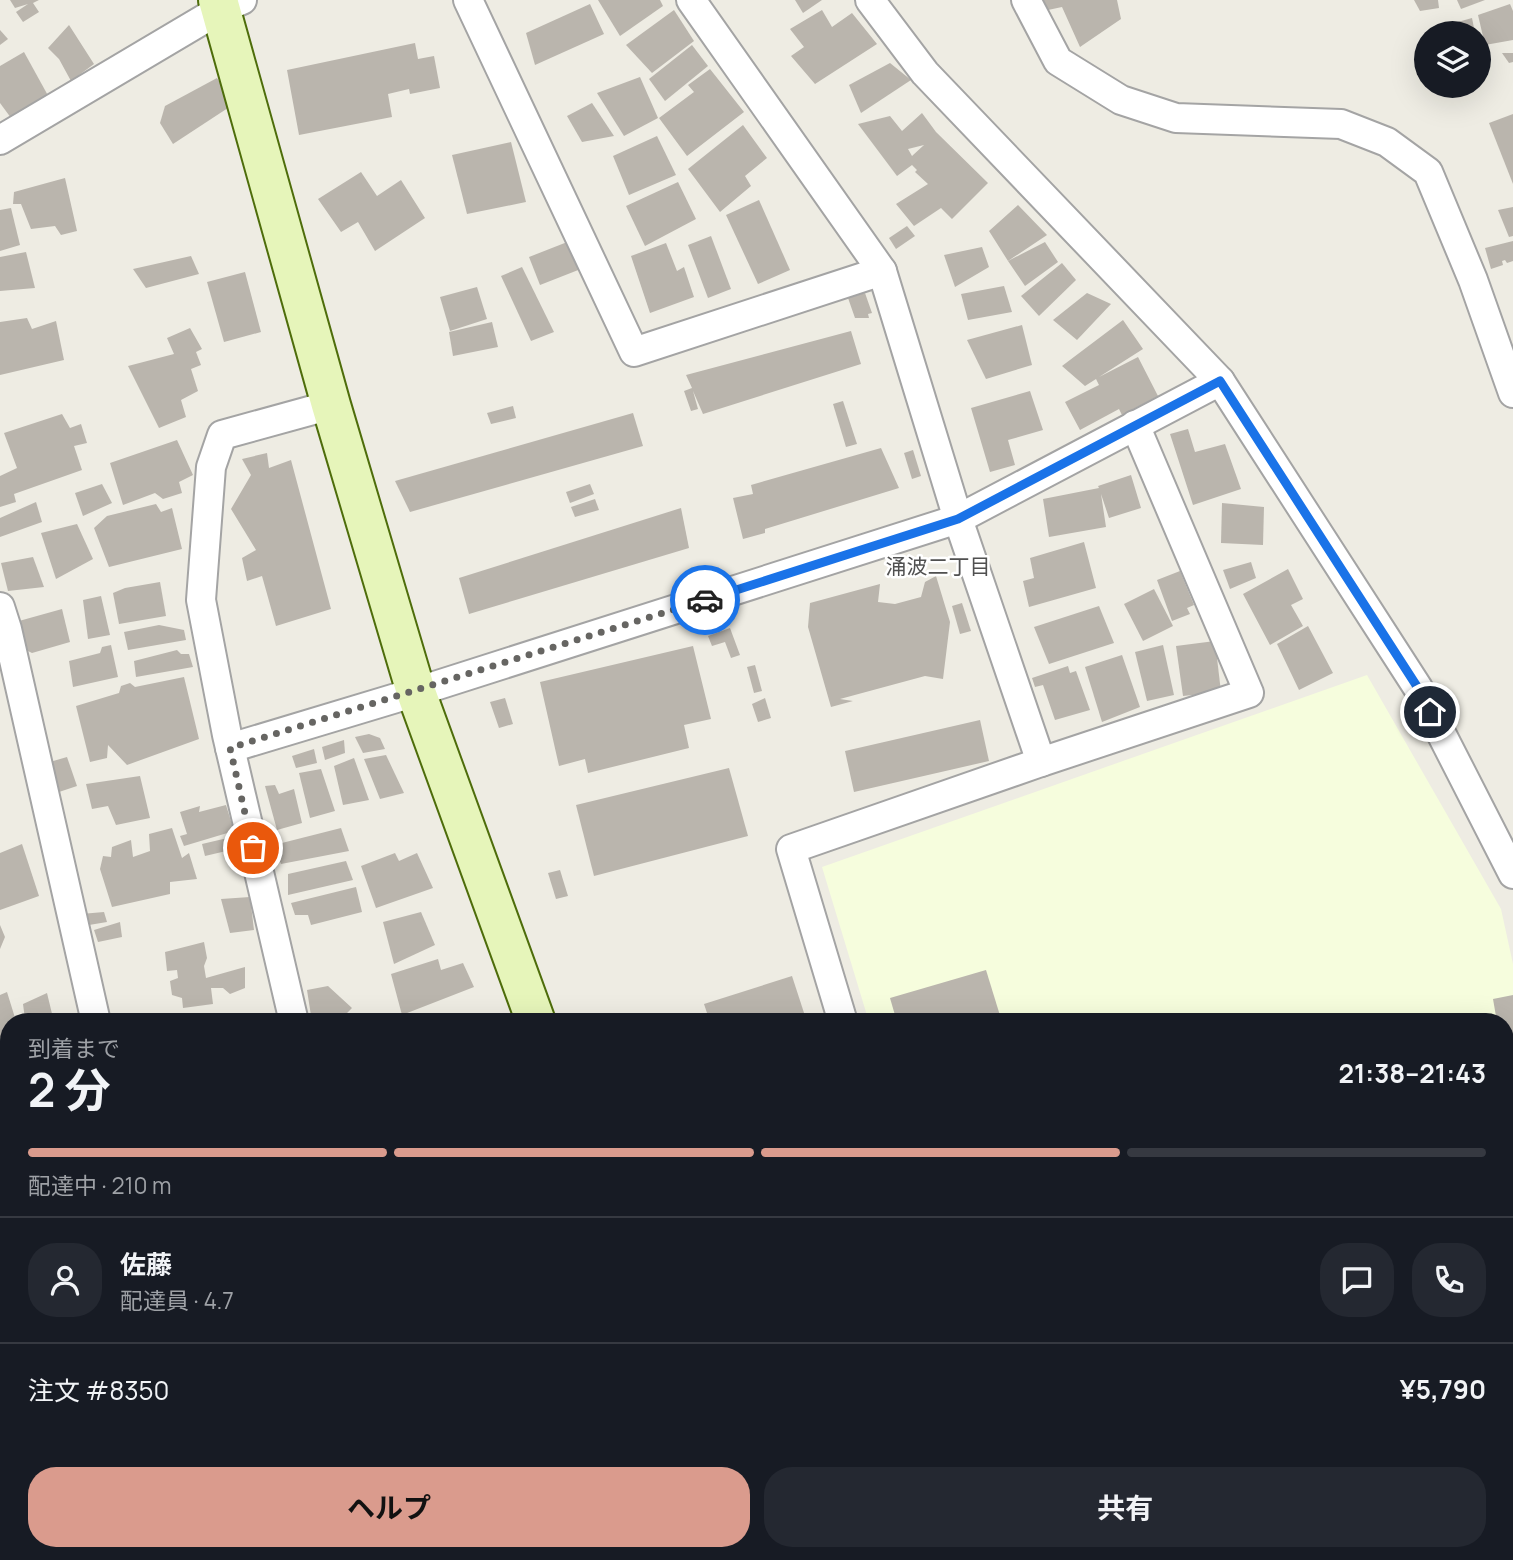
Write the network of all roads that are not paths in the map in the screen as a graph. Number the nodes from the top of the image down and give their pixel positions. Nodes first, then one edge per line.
1 (468, 0) edge
2 (691, 0) edge
3 (870, 0) edge
4 (1026, 0) edge
5 (227, 3) edge
6 (0, 140) edge
7 (882, 271) junction
8 (1220, 381) junction
9 (1513, 393) edge
10 (331, 405) junction
11 (1135, 425) junction
12 (958, 519) junction
13 (0, 607) edge
14 (416, 692) junction
15 (230, 748) junction
16 (1041, 762) junction
17 (1513, 874) edge
18 (94, 1013) edge
19 (292, 1013) edge
20 (533, 1013) edge
21 (840, 1013) edge

1 - 7 street
2 - 7 street
3 - 8 street
4 - 9 street
5 - 6 street
5 - 10 street
7 - 12 street
8 - 11 street
8 - 17 street
10 - 14 street
10 - 15 street
11 - 12 street
11 - 16 street
12 - 14 street
12 - 16 street
13 - 18 street
14 - 15 street
14 - 20 street
15 - 19 street
16 - 21 street

